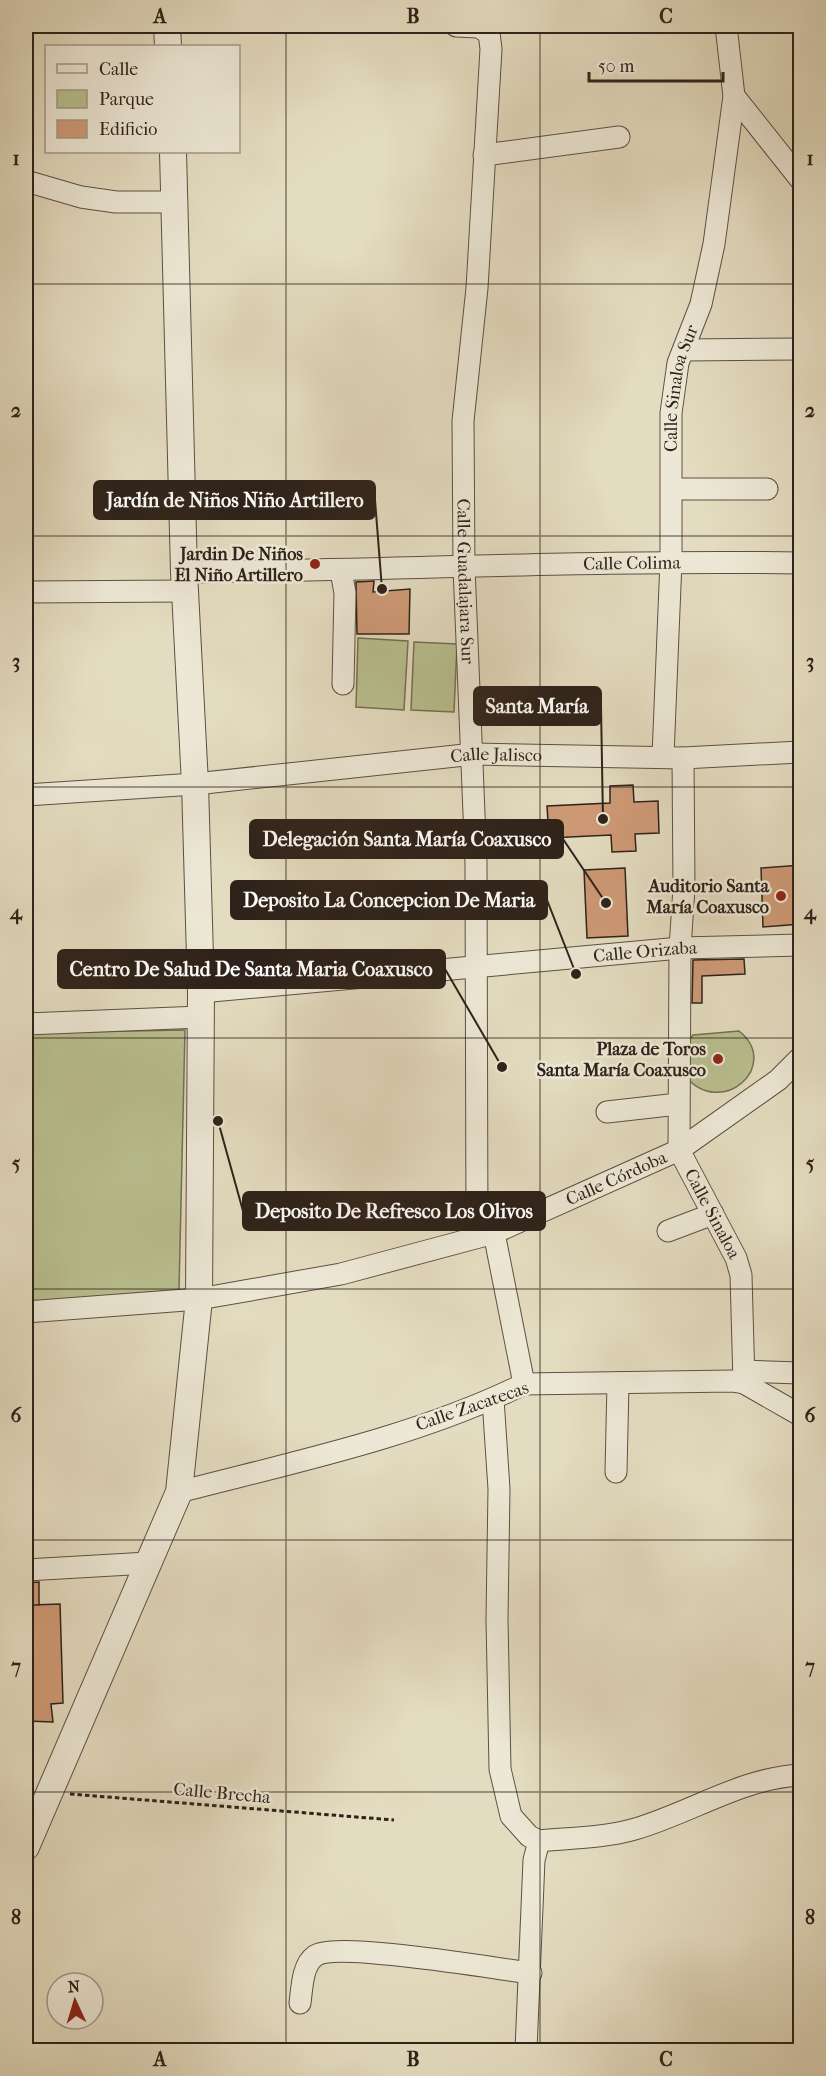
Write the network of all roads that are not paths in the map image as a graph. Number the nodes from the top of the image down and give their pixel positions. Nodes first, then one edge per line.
1 (167, 26) edge
2 (456, 26) edge
3 (726, 26) edge
4 (168, 45) edge
5 (734, 96) junction
6 (619, 137) dead end
7 (173, 153) edge
8 (484, 155) junction
9 (801, 179) edge
10 (26, 180) edge
11 (176, 202) junction
12 (684, 350) junction
13 (801, 350) edge
14 (672, 489) junction
15 (768, 489) dead end
16 (671, 561) junction
17 (801, 563) edge
18 (464, 567) junction
19 (341, 570) junction
20 (184, 581) junction
21 (26, 592) edge
22 (343, 684) dead end
23 (801, 752) edge
24 (474, 754) junction
25 (673, 757) junction
26 (195, 784) junction
27 (26, 795) edge
28 (801, 945) edge
29 (680, 948) junction
30 (475, 966) junction
31 (201, 992) junction
32 (201, 1017) junction
33 (26, 1024) edge
34 (801, 1058) edge
35 (678, 1104) junction
36 (607, 1112) dead end
37 (679, 1150) junction
38 (713, 1214) junction
39 (668, 1231) dead end
40 (486, 1235) junction
41 (200, 1299) junction
42 (26, 1312) edge
43 (801, 1373) edge
44 (744, 1377) junction
45 (618, 1383) junction
46 (524, 1384) junction
47 (494, 1399) junction
48 (801, 1415) edge
49 (616, 1472) dead end
50 (179, 1492) junction
51 (148, 1563) junction
52 (26, 1570) edge
53 (801, 1775) edge
54 (27, 1836) edge
55 (539, 1841) junction
56 (531, 1973) junction
57 (300, 2003) dead end
58 (526, 2050) edge

1 - 4 street
2 - 8 street, Calle Guadalajara Sur
3 - 5 street, Calle Sinaloa Sur
5 - 9 street
5 - 12 street, Calle Sinaloa Sur
6 - 8 street
7 - 11 street
8 - 18 street, Calle Guadalajara Sur
10 - 11 street
11 - 20 street
12 - 13 street
12 - 14 street, Calle Sinaloa Sur
14 - 15 street
14 - 16 street, Calle Sinaloa Sur
16 - 17 street, Calle Colima
16 - 18 street, Calle Colima
16 - 25 street, Calle Sinaloa Sur
18 - 19 street, Calle Colima
18 - 24 street, Calle Guadalajara Sur
19 - 20 street, Calle Colima
19 - 22 street
20 - 21 street, Calle Colima
20 - 26 street
23 - 25 street, Calle Jalisco
24 - 25 street, Calle Jalisco
24 - 26 street, Calle Jalisco
24 - 30 street, Calle Guadalajara Sur
25 - 29 street, Calle Sinaloa
26 - 27 street, Calle Jalisco
26 - 31 street
28 - 29 street, Calle Orizaba
29 - 30 street, Calle Orizaba
29 - 35 street, Calle Sinaloa
30 - 31 street, Calle Orizaba
30 - 40 street, Calle Guadalajara Sur
31 - 32 street
32 - 33 street
32 - 41 street
34 - 37 street, Calle Córdoba
35 - 36 street
35 - 37 street, Calle Sinaloa
37 - 38 street, Calle Sinaloa
37 - 40 street, Calle Córdoba
38 - 39 street
38 - 44 street, Calle Sinaloa
40 - 41 street, Calle Córdoba
40 - 46 street, Calle Guadalajara Sur
41 - 42 street, Calle Córdoba
41 - 50 street
43 - 44 street
44 - 45 street, Calle Zacatecas
44 - 48 street, Calle Zacatecas
45 - 46 street, Calle Zacatecas
45 - 49 street
46 - 47 street, Calle Zacatecas
47 - 50 street, Calle Zacatecas
47 - 55 street
50 - 51 street
51 - 52 street
51 - 54 street
53 - 55 street
55 - 56 street
56 - 57 street
56 - 58 street

